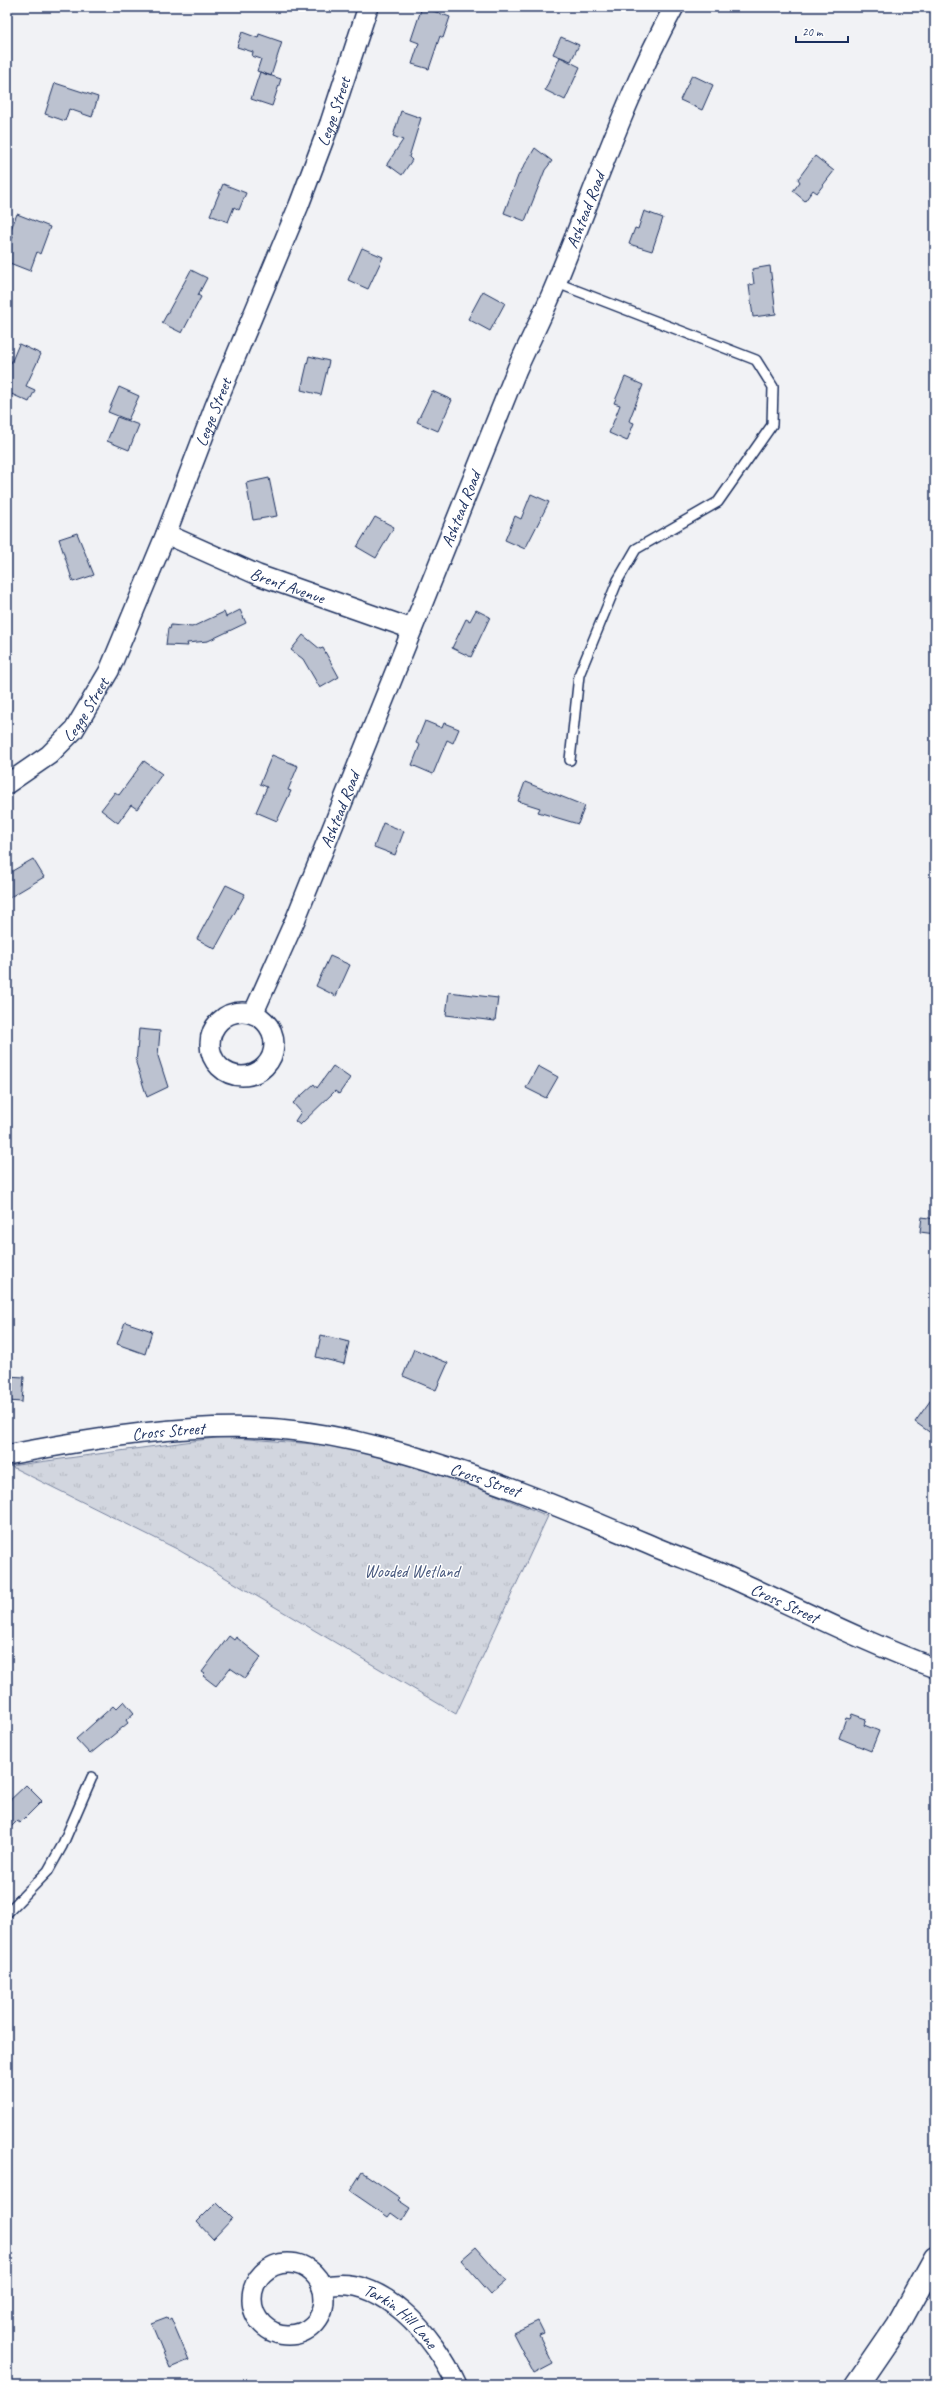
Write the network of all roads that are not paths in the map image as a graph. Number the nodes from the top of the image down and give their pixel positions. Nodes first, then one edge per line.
1 (368, 7) edge
2 (674, 7) edge
3 (557, 283) junction
4 (166, 534) junction
5 (412, 629) junction
6 (570, 760) dead end
7 (7, 784) edge
8 (253, 1014) dead end
9 (7, 1455) edge
10 (935, 1668) edge
11 (92, 1778) dead end
12 (7, 1913) edge
13 (935, 2258) edge
14 (322, 2287) dead end
15 (457, 2385) edge
16 (857, 2385) edge

1 - 4 street, Legge Street
2 - 3 street, Ashtead Road
3 - 5 street, Ashtead Road
3 - 6 lane
4 - 5 street, Brent Avenue
4 - 7 street, Legge Street
5 - 8 street, Ashtead Road
9 - 10 street, Cross Street
11 - 12 lane
13 - 16 street
14 - 15 street, Tarkin Hill Lane

